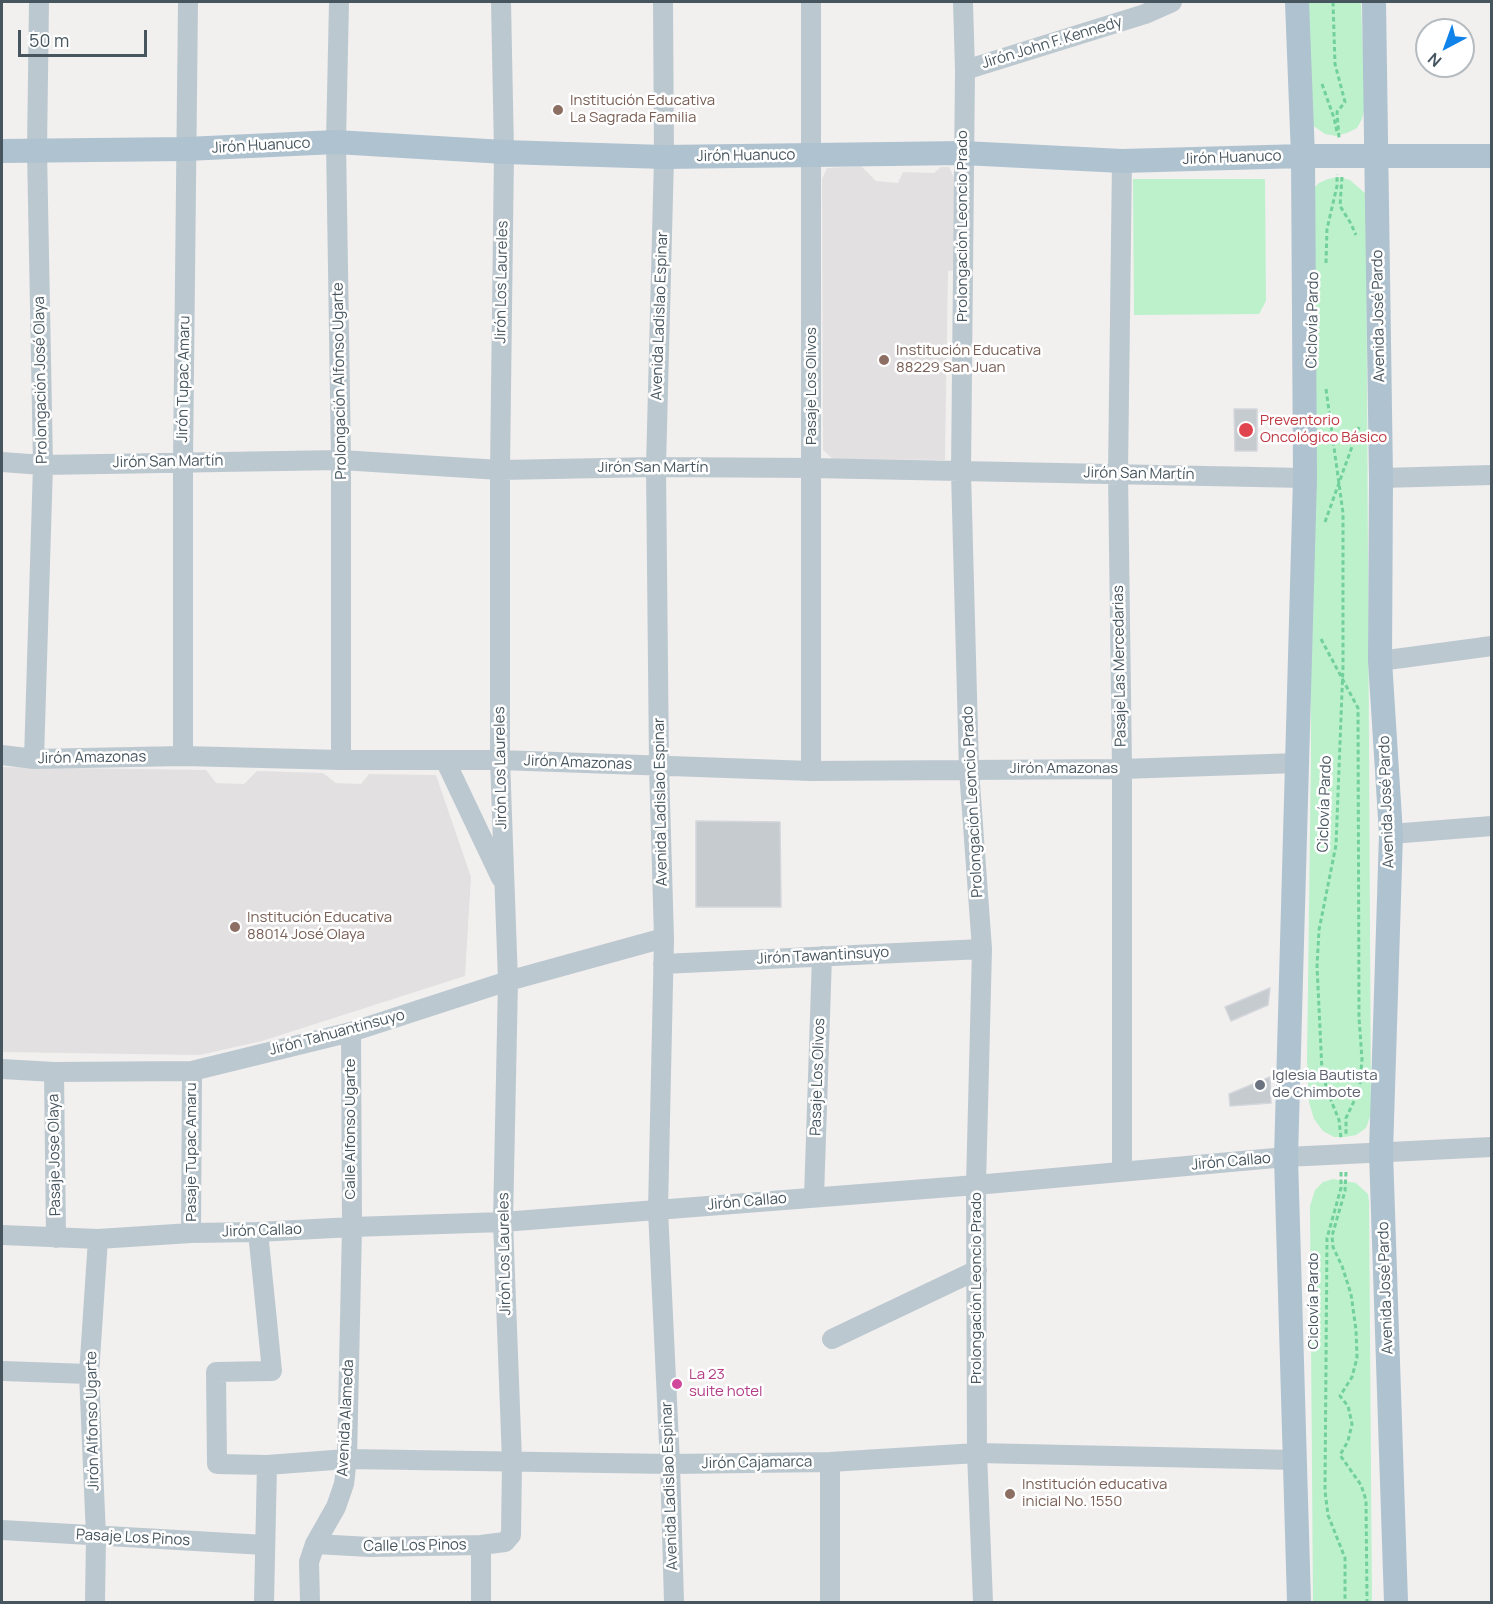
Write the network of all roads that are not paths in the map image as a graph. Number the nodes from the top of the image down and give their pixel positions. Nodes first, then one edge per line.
1 (39, 2) edge
2 (188, 2) edge
3 (339, 2) edge
4 (501, 2) edge
5 (663, 2) edge
6 (811, 2) edge
7 (963, 2) edge
8 (1172, 2) edge
9 (1297, 2) edge
10 (1374, 2) edge
11 (1144, 8) edge
12 (965, 69) junction
13 (336, 142) junction
14 (186, 149) junction
15 (37, 150) junction
16 (2, 151) edge
17 (504, 152) junction
18 (963, 153) junction
19 (811, 155) junction
20 (1303, 156) junction
21 (1491, 156) edge
22 (1377, 157) junction
23 (664, 158) junction
24 (1122, 161) junction
25 (341, 460) junction
26 (2, 462) edge
27 (183, 462) junction
28 (43, 465) junction
29 (656, 467) junction
30 (812, 468) junction
31 (500, 470) junction
32 (962, 472) junction
33 (1118, 473) junction
34 (1491, 475) edge
35 (1305, 478) junction
36 (1381, 478) junction
37 (1491, 646) edge
38 (1380, 661) junction
39 (2, 755) edge
40 (183, 756) junction
41 (34, 759) junction
42 (341, 760) junction
43 (445, 760) junction
44 (500, 760) junction
45 (1298, 762) junction
46 (659, 766) junction
47 (1122, 769) junction
48 (969, 770) junction
49 (811, 771) junction
50 (1491, 826) edge
51 (1391, 834) junction
52 (504, 886) junction
53 (664, 938) junction
54 (982, 949) junction
55 (822, 956) junction
56 (663, 964) junction
57 (508, 981) junction
58 (351, 1032) junction
59 (2, 1069) edge
60 (192, 1071) junction
61 (54, 1072) junction
62 (1491, 1147) edge
63 (1381, 1152) junction
64 (1286, 1157) junction
65 (1122, 1171) junction
66 (976, 1185) junction
67 (814, 1197) junction
68 (658, 1210) junction
69 (503, 1222) junction
70 (352, 1227) junction
71 (258, 1232) junction
72 (191, 1233) junction
73 (2, 1236) edge
74 (56, 1238) junction
75 (98, 1239) junction
76 (977, 1270) junction
77 (832, 1340) dead end
78 (2, 1371) edge
79 (89, 1374) junction
80 (977, 1453) junction
81 (348, 1459) junction
82 (1296, 1460) junction
83 (512, 1461) junction
84 (830, 1462) junction
85 (670, 1464) junction
86 (267, 1465) junction
87 (2, 1530) edge
88 (511, 1535) joint
89 (96, 1536) junction
90 (315, 1544) junction
91 (265, 1545) junction
92 (481, 1545) junction
93 (95, 1602) edge
94 (264, 1602) edge
95 (310, 1602) edge
96 (481, 1602) edge
97 (674, 1602) edge
98 (830, 1602) edge
99 (983, 1602) edge
100 (1299, 1602) edge
101 (1396, 1602) edge

1 - 15 street, Prolongación José Olaya
2 - 14 street, Jirón Tupac Amaru
3 - 13 street, Prolongación Alfonso Ugarte
4 - 17 street, Jirón Los Laureles
5 - 23 street, Avenida Ladislao Espinar
6 - 19 street, Pasaje Los Olivos
7 - 12 street, Prolongación Leoncio Prado
8 - 11 street, Jirón John F. Kennedy
9 - 20 main road
10 - 22 main road, Avenida José Pardo
11 - 12 street, Jirón John F. Kennedy
12 - 18 street, Prolongación Leoncio Prado
13 - 14 main road, Jirón Huanuco
13 - 17 main road, Jirón Huanuco
13 - 25 street, Prolongación Alfonso Ugarte
14 - 15 main road, Jirón Huanuco
14 - 27 street, Jirón Tupac Amaru
15 - 16 main road, Jirón Huanuco
15 - 28 street, Prolongación José Olaya
17 - 23 main road, Jirón Huanuco
17 - 31 street, Jirón Los Laureles
18 - 19 main road, Jirón Huanuco
18 - 24 main road, Jirón Huanuco
18 - 32 street, Prolongación Leoncio Prado
19 - 23 main road, Jirón Huanuco
19 - 30 street, Pasaje Los Olivos
20 - 22 main road, Jirón Huanuco
20 - 24 main road, Jirón Huanuco
20 - 35 main road
21 - 22 main road, Jirón Huanuco
22 - 36 main road, Avenida José Pardo
23 - 29 street, Avenida Ladislao Espinar
24 - 33 street, Pasaje Las Mercedarias
25 - 27 street, Jirón San Martín
25 - 31 street, Jirón San Martín
25 - 42 street, Prolongación Alfonso Ugarte
26 - 28 street, Jirón San Martín
27 - 28 street, Jirón San Martín
27 - 40 street, Jirón Tupac Amaru
28 - 41 street, Prolongación José Olaya
29 - 30 street, Jirón San Martín
29 - 31 street, Jirón San Martín
29 - 46 street, Avenida Ladislao Espinar
30 - 32 street, Jirón San Martín
30 - 49 street, Pasaje Los Olivos
31 - 44 street, Jirón Los Laureles
32 - 33 street, Jirón San Martín
32 - 48 street, Prolongación Leoncio Prado
33 - 35 street, Jirón San Martín
33 - 47 street, Pasaje Las Mercedarias
34 - 36 street
35 - 45 main road
36 - 38 main road, Avenida José Pardo
37 - 38 street
38 - 51 main road, Avenida José Pardo
39 - 41 street, Jirón Amazonas
40 - 41 street, Jirón Amazonas
40 - 42 street, Jirón Amazonas
42 - 43 street, Jirón Amazonas
43 - 44 street, Jirón Amazonas
43 - 52 street
44 - 46 street, Jirón Amazonas
44 - 52 street, Jirón Los Laureles
45 - 47 street, Jirón Amazonas
45 - 64 main road
46 - 49 street, Jirón Amazonas
46 - 53 street, Avenida Ladislao Espinar
47 - 48 street, Jirón Amazonas
47 - 65 street, Pasaje Las Mercedarias
48 - 49 street, Jirón Amazonas
48 - 54 street, Prolongación Leoncio Prado
50 - 51 street
51 - 63 main road, Avenida José Pardo
52 - 57 street, Jirón Los Laureles
53 - 56 street, Avenida Ladislao Espinar
53 - 57 street, Jirón Tahuantinsuyo
54 - 55 street, Jirón Tawantinsuyo
54 - 66 street, Prolongación Leoncio Prado
55 - 56 street, Jirón Tawantinsuyo
55 - 67 street, Pasaje Los Olivos
56 - 68 street, Avenida Ladislao Espinar
57 - 58 street, Jirón Tahuantinsuyo
57 - 69 street, Jirón Los Laureles
58 - 60 street, Jirón Tahuantinsuyo
58 - 70 street, Calle Alfonso Ugarte
59 - 61 street, Jirón Tahuantinsuyo
60 - 61 street, Jirón Tahuantinsuyo
60 - 72 street, Pasaje Tupac Amaru
61 - 74 street, Pasaje Jose Olaya
62 - 63 street, Jirón Callao
63 - 64 street, Jirón Callao
63 - 101 main road, Avenida José Pardo
64 - 65 street, Jirón Callao
64 - 82 main road
65 - 66 street, Jirón Callao
66 - 67 street, Jirón Callao
66 - 76 street, Prolongación Leoncio Prado
67 - 68 street, Jirón Callao
68 - 69 street, Jirón Callao
68 - 85 street, Avenida Ladislao Espinar
69 - 70 street, Jirón Callao
69 - 83 street, Jirón Los Laureles
70 - 71 street, Jirón Callao
70 - 81 street, Avenida Alameda
71 - 72 street, Jirón Callao
71 - 86 street, Jirón Cajamarca
72 - 75 street, Jirón Callao
73 - 74 street, Jirón Callao
74 - 75 street, Jirón Callao
75 - 79 street, Jirón Alfonso Ugarte
76 - 77 street
76 - 80 street, Prolongación Leoncio Prado
78 - 79 street
79 - 89 street, Jirón Alfonso Ugarte
80 - 82 street, Jirón Cajamarca
80 - 84 street, Jirón Cajamarca
80 - 99 street, Prolongación Leoncio Prado
81 - 83 street, Jirón Cajamarca
81 - 86 street, Jirón Cajamarca
81 - 90 street, Avenida Alameda
82 - 100 main road
83 - 85 street, Jirón Cajamarca
83 - 88 street, Jirón Los Laureles
84 - 85 street, Jirón Cajamarca
84 - 98 street
85 - 97 street, Avenida Ladislao Espinar
86 - 91 street
87 - 89 street, Pasaje Los Pinos
88 - 92 street, Calle Los Pinos
89 - 91 street, Pasaje Los Pinos
89 - 93 street, Jirón Alfonso Ugarte
90 - 92 street, Calle Los Pinos
90 - 95 street, Avenida Alameda
91 - 94 street
92 - 96 street

